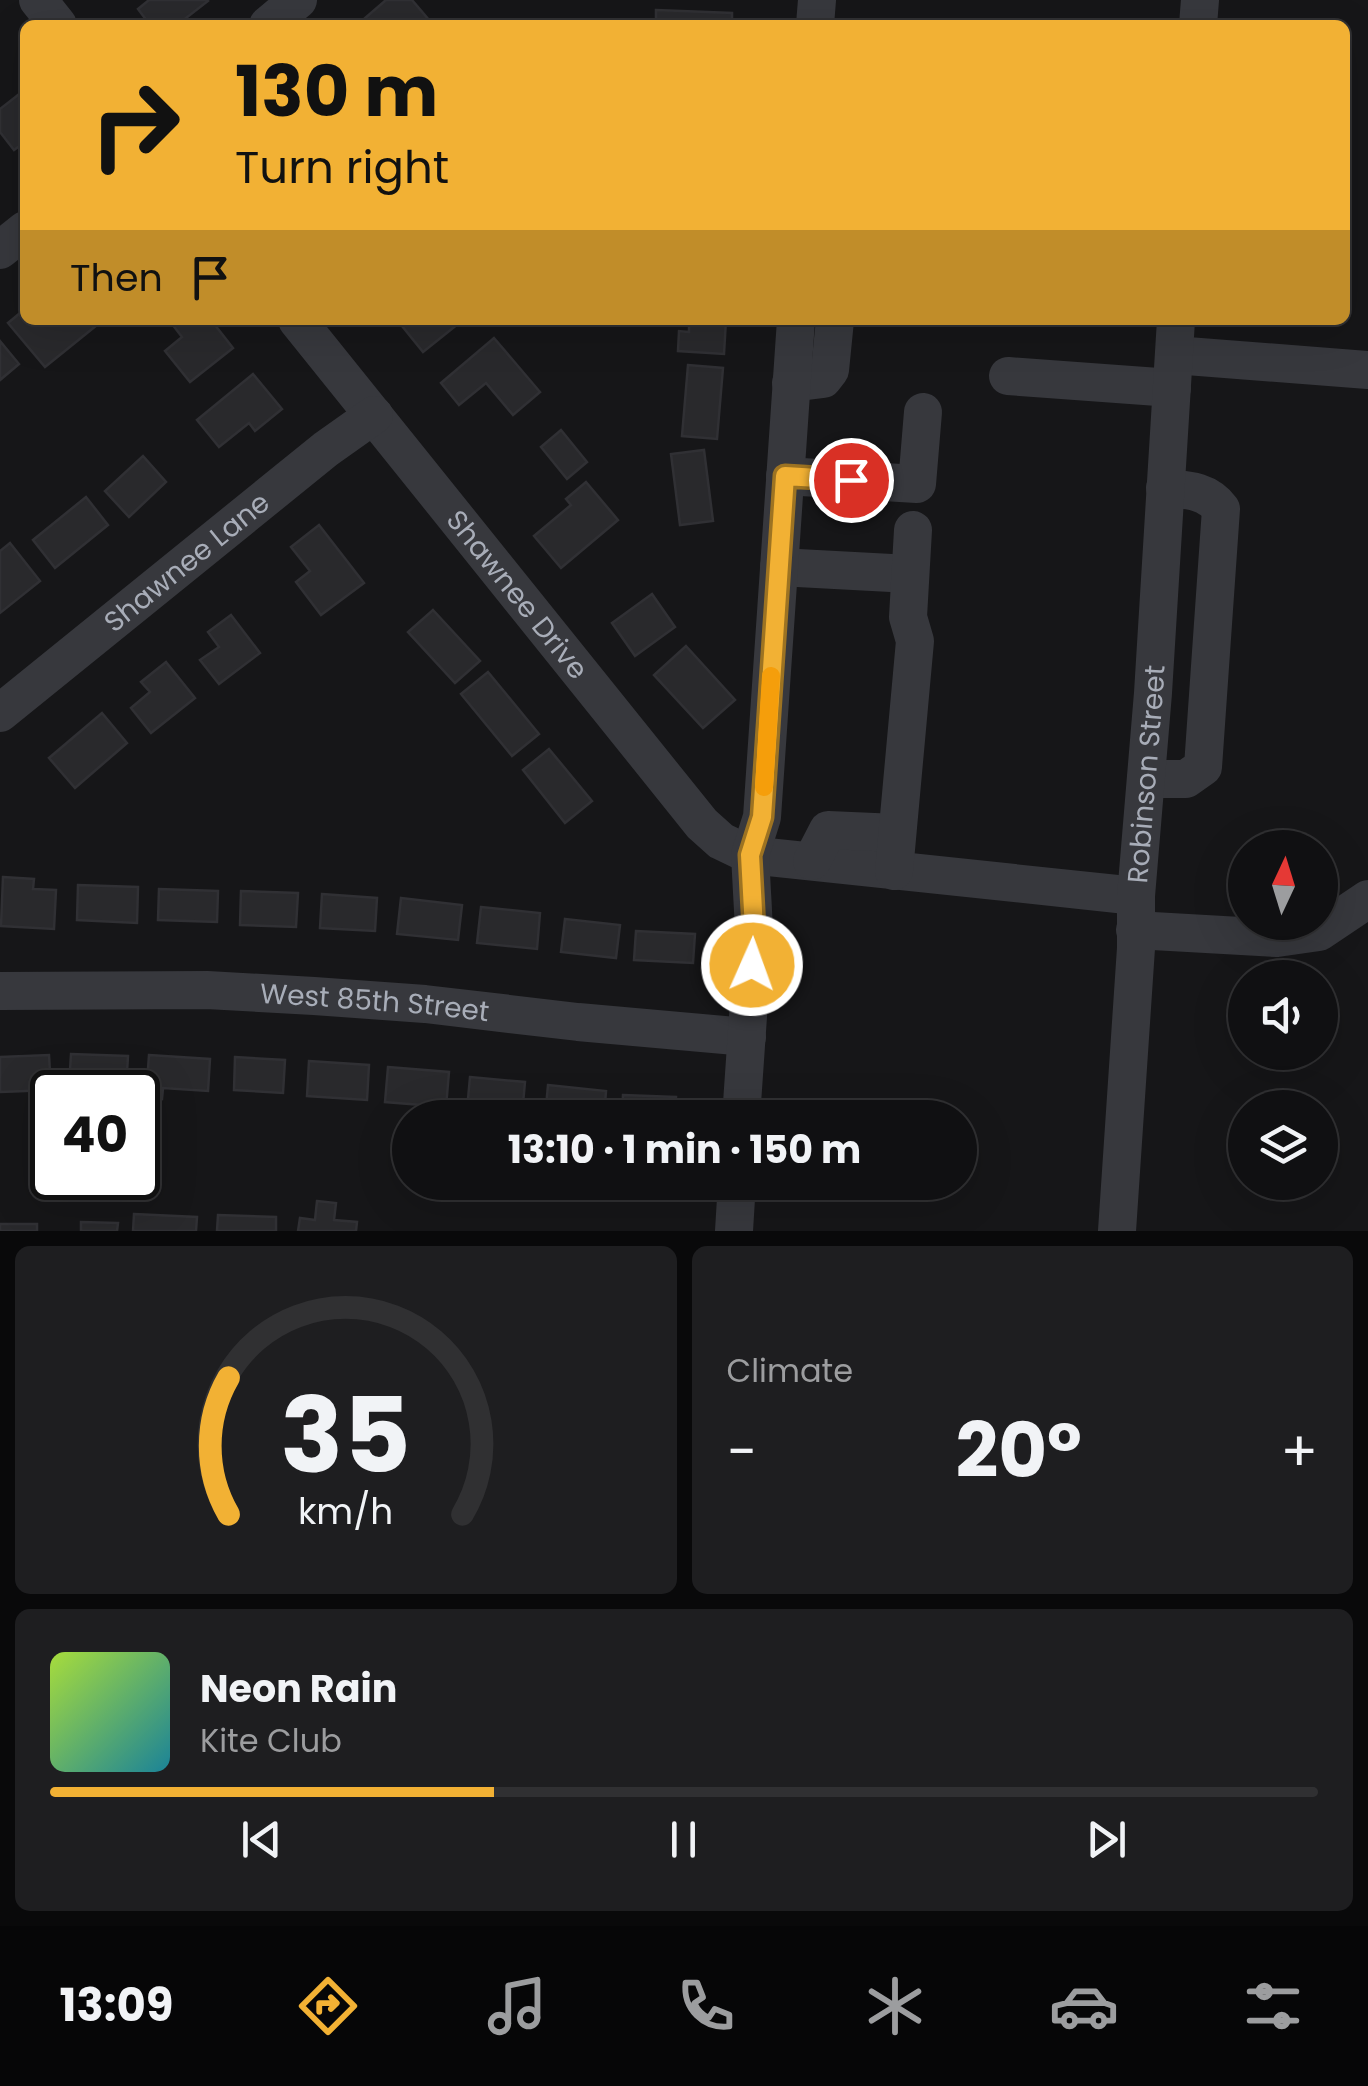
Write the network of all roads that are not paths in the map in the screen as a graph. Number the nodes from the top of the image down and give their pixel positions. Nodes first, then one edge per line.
1 (38, 0) edge
2 (298, 0) edge
3 (54, 20) edge
4 (274, 20) edge
5 (20, 234) edge
6 (0, 250) edge
7 (301, 325) edge
8 (796, 325) edge
9 (835, 325) edge
10 (1174, 354) edge
11 (1368, 370) edge
12 (1008, 376) dead end
13 (791, 383) junction
14 (924, 412) dead end
15 (374, 414) junction
16 (785, 476) junction
17 (1165, 488) junction
18 (913, 530) dead end
19 (779, 567) junction
20 (910, 574) junction
21 (0, 714) edge
22 (1146, 779) junction
23 (895, 852) junction
24 (750, 855) junction
25 (1368, 899) edge
26 (1136, 913) junction
27 (0, 991) edge
28 (746, 1037) junction
29 (742, 1100) edge
30 (736, 1200) edge
31 (734, 1231) edge
32 (1117, 1231) edge

1 - 3 street
2 - 4 street
5 - 6 street
7 - 15 street, Shawnee Drive
8 - 13 street
9 - 13 street
10 - 11 street
10 - 12 street
10 - 17 street, Robinson Street
13 - 16 street
14 - 16 street
15 - 21 street, Shawnee Lane
15 - 24 street, Shawnee Drive
16 - 19 street
17 - 22 street, Robinson Street
17 - 22 street
18 - 20 street
19 - 20 street
19 - 24 street
20 - 23 street
22 - 26 street, Robinson Street
23 - 24 street
23 - 26 street
24 - 28 street
25 - 26 street
26 - 32 street, Robinson Street
27 - 28 street, West 85th Street
28 - 29 street
30 - 31 street

